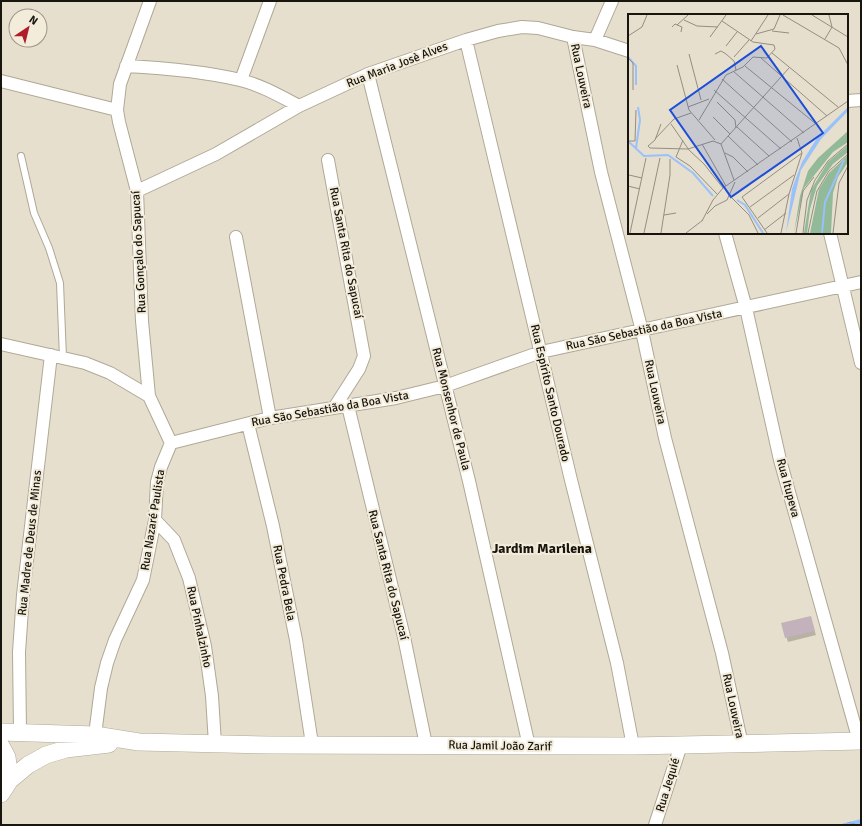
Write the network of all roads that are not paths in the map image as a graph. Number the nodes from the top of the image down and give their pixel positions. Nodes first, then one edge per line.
1 (150, 1) edge
2 (270, 1) edge
3 (612, 1) edge
4 (573, 38) junction
5 (466, 40) junction
6 (595, 40) junction
7 (628, 51) edge
8 (126, 66) junction
9 (368, 74) junction
10 (241, 80) junction
11 (1, 81) edge
12 (861, 100) edge
13 (848, 101) edge
14 (299, 106) junction
15 (117, 110) junction
16 (21, 156) dead end
17 (328, 160) dead end
18 (137, 191) junction
19 (726, 234) edge
20 (830, 234) edge
21 (236, 237) dead end
22 (861, 282) edge
23 (843, 286) junction
24 (746, 308) junction
25 (642, 331) junction
26 (1, 344) edge
27 (541, 352) junction
28 (50, 355) junction
29 (63, 358) junction
30 (861, 363) edge
31 (445, 386) junction
32 (149, 396) junction
33 (348, 406) junction
34 (334, 408) junction
35 (270, 418) junction
36 (248, 424) junction
37 (171, 443) junction
38 (155, 520) junction
39 (20, 731) junction
40 (1, 732) edge
41 (95, 735) junction
42 (860, 741) edge
43 (139, 742) junction
44 (215, 744) junction
45 (312, 744) junction
46 (426, 745) junction
47 (681, 745) junction
48 (742, 745) junction
49 (1, 746) edge
50 (529, 746) junction
51 (633, 746) junction
52 (5, 787) edge
53 (655, 825) edge

1 - 8 street, Rua Gonçalo do Sapucaí
2 - 10 street
3 - 6 street
4 - 5 street, Rua Maria Josè Alves
4 - 6 street, Rua Maria Josè Alves
4 - 25 street, Rua Louveira
5 - 9 street, Rua Maria Josè Alves
5 - 27 street, Rua Espírito Santo Dourado
6 - 7 street, Rua Maria Josè Alves
8 - 10 street
8 - 15 street, Rua Gonçalo do Sapucaí
9 - 14 street, Rua Maria Josè Alves
9 - 31 street, Rua Monsenhor de Paula
10 - 14 street
11 - 15 street
12 - 13 street
14 - 18 street, Rua Maria Josè Alves
15 - 18 street, Rua Gonçalo do Sapucaí
16 - 29 lane
17 - 34 street, Rua Santa Rita do Sapucaí
18 - 32 street, Rua Gonçalo do Sapucaí
19 - 24 street, Rua Itupeva
20 - 23 street
21 - 35 street
22 - 23 street, Rua São Sebastião da Boa Vista
23 - 24 street, Rua São Sebastião da Boa Vista
23 - 30 street
24 - 25 street, Rua São Sebastião da Boa Vista
24 - 42 street, Rua Itupeva
25 - 27 street, Rua São Sebastião da Boa Vista
25 - 48 street, Rua Louveira
26 - 28 street
27 - 31 street, Rua São Sebastião da Boa Vista
27 - 51 street, Rua Espírito Santo Dourado
28 - 29 street
28 - 39 street, Rua Madre de Deus de Minas
29 - 32 street
31 - 33 street, Rua São Sebastião da Boa Vista
31 - 50 street, Rua Monsenhor de Paula
32 - 37 street
33 - 34 street, Rua São Sebastião da Boa Vista
33 - 46 street, Rua Santa Rita do Sapucaí
34 - 35 street, Rua São Sebastião da Boa Vista
35 - 36 street, Rua São Sebastião da Boa Vista
36 - 37 street, Rua São Sebastião da Boa Vista
36 - 45 street, Rua Pedra Bela
37 - 38 street, Rua Nazaré Paulista
38 - 41 street, Rua Nazaré Paulista
38 - 44 street, Rua Pinhalzinho
39 - 40 main road, Rua Jamil João Zarif
39 - 41 main road, Rua Jamil João Zarif
41 - 43 main road, Rua Jamil João Zarif
42 - 48 main road, Rua Jamil João Zarif
43 - 44 main road, Rua Jamil João Zarif
43 - 52 main road, Rua Jamil João Zarif
44 - 45 main road, Rua Jamil João Zarif
45 - 46 main road, Rua Jamil João Zarif
46 - 50 main road, Rua Jamil João Zarif
47 - 48 main road, Rua Jamil João Zarif
47 - 51 main road, Rua Jamil João Zarif
47 - 53 street, Rua Jequié
49 - 52 main road
50 - 51 main road, Rua Jamil João Zarif

